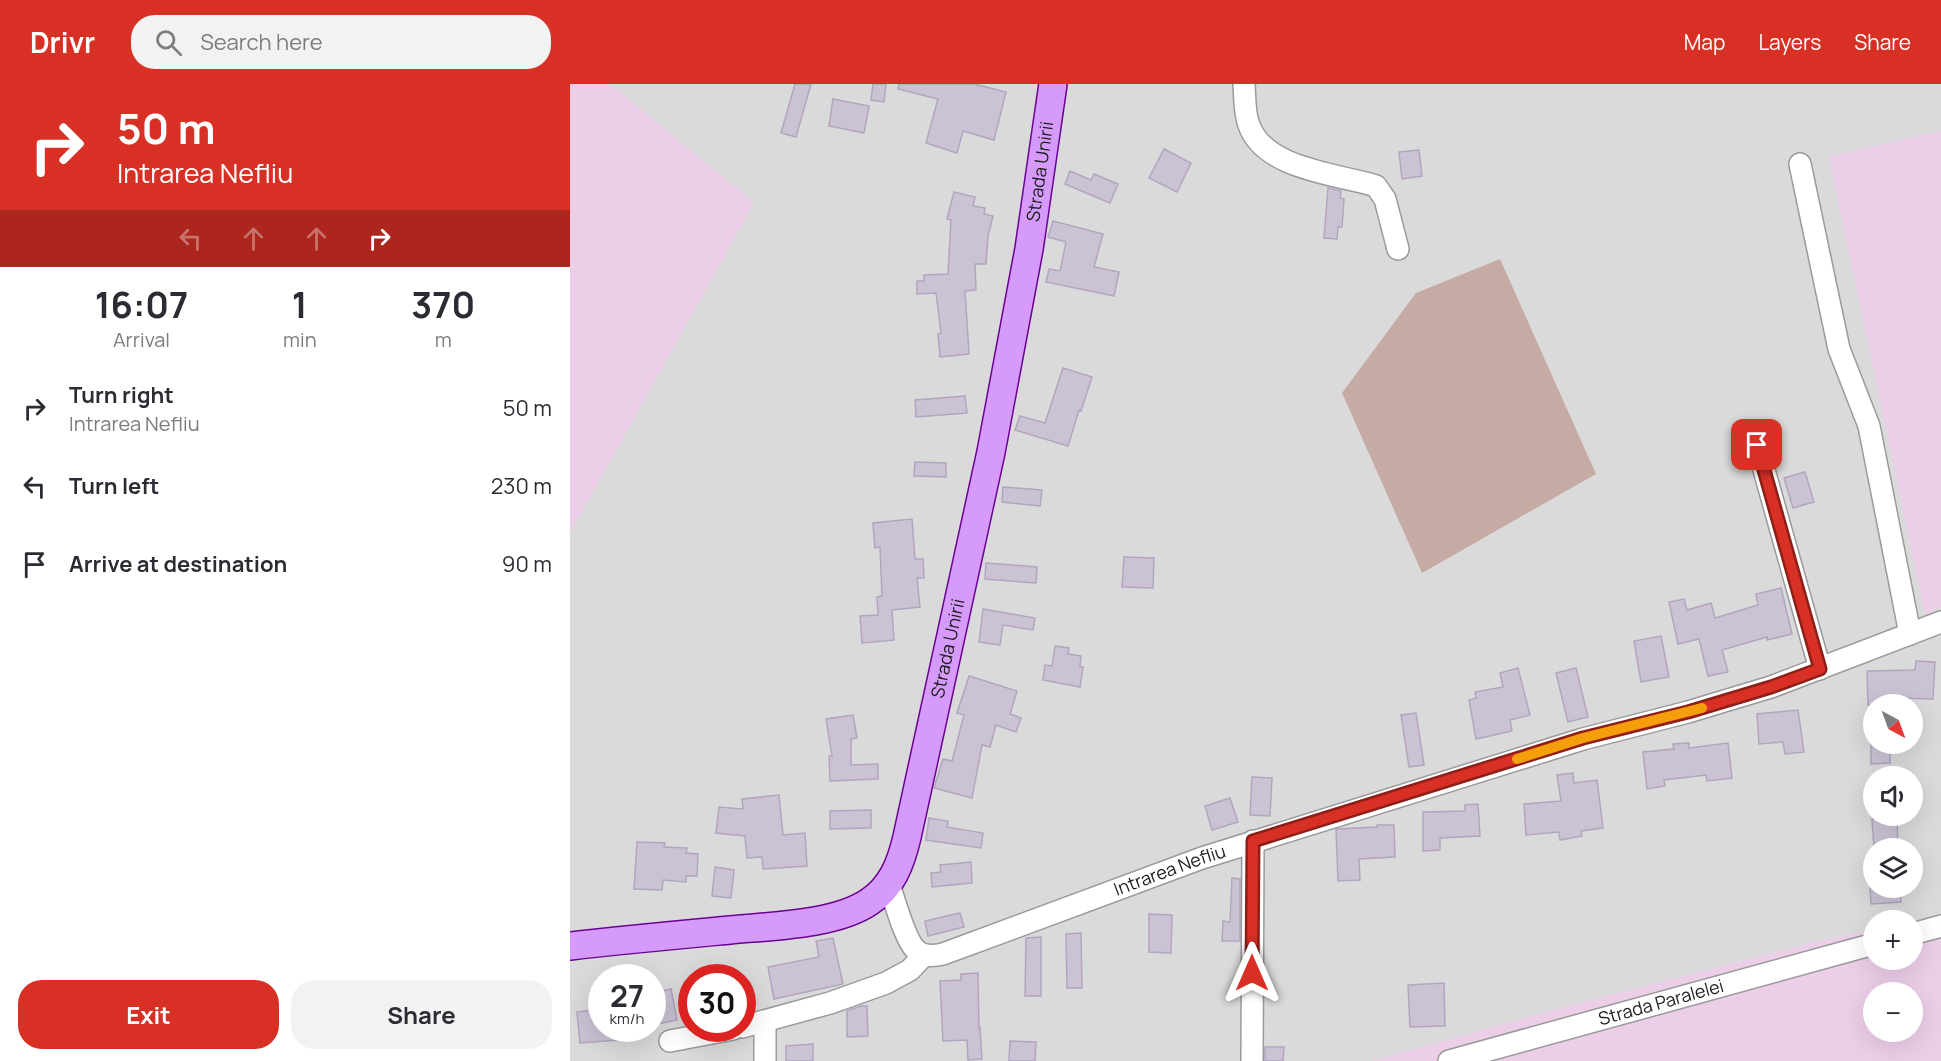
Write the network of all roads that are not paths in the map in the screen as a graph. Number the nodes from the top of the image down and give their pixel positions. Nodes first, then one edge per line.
1 (1053, 84) edge
2 (1244, 84) edge
3 (1800, 164) dead end
4 (1398, 249) dead end
5 (1757, 445) dead end
6 (1941, 622) edge
7 (1910, 634) junction
8 (1820, 669) junction
9 (1253, 841) junction
10 (889, 884) junction
11 (1941, 926) edge
12 (1923, 931) edge
13 (570, 946) edge
14 (1863, 947) edge
15 (924, 955) junction
16 (765, 1022) junction
17 (756, 1024) edge
18 (678, 1039) edge
19 (670, 1041) dead end
20 (765, 1061) edge
21 (1252, 1061) edge
22 (1449, 1061) edge

1 - 10 main road, Strada Unirii
2 - 4 street
3 - 7 street
5 - 8 street
6 - 7 street, Intrarea Nefliu
7 - 8 street, Intrarea Nefliu
8 - 9 street, Intrarea Nefliu
9 - 15 street, Intrarea Nefliu
9 - 21 street
10 - 13 main road, Strada Unirii
10 - 15 street
11 - 12 street
14 - 22 street, Strada Paralelei
15 - 16 street
16 - 17 street
16 - 20 street
18 - 19 street

